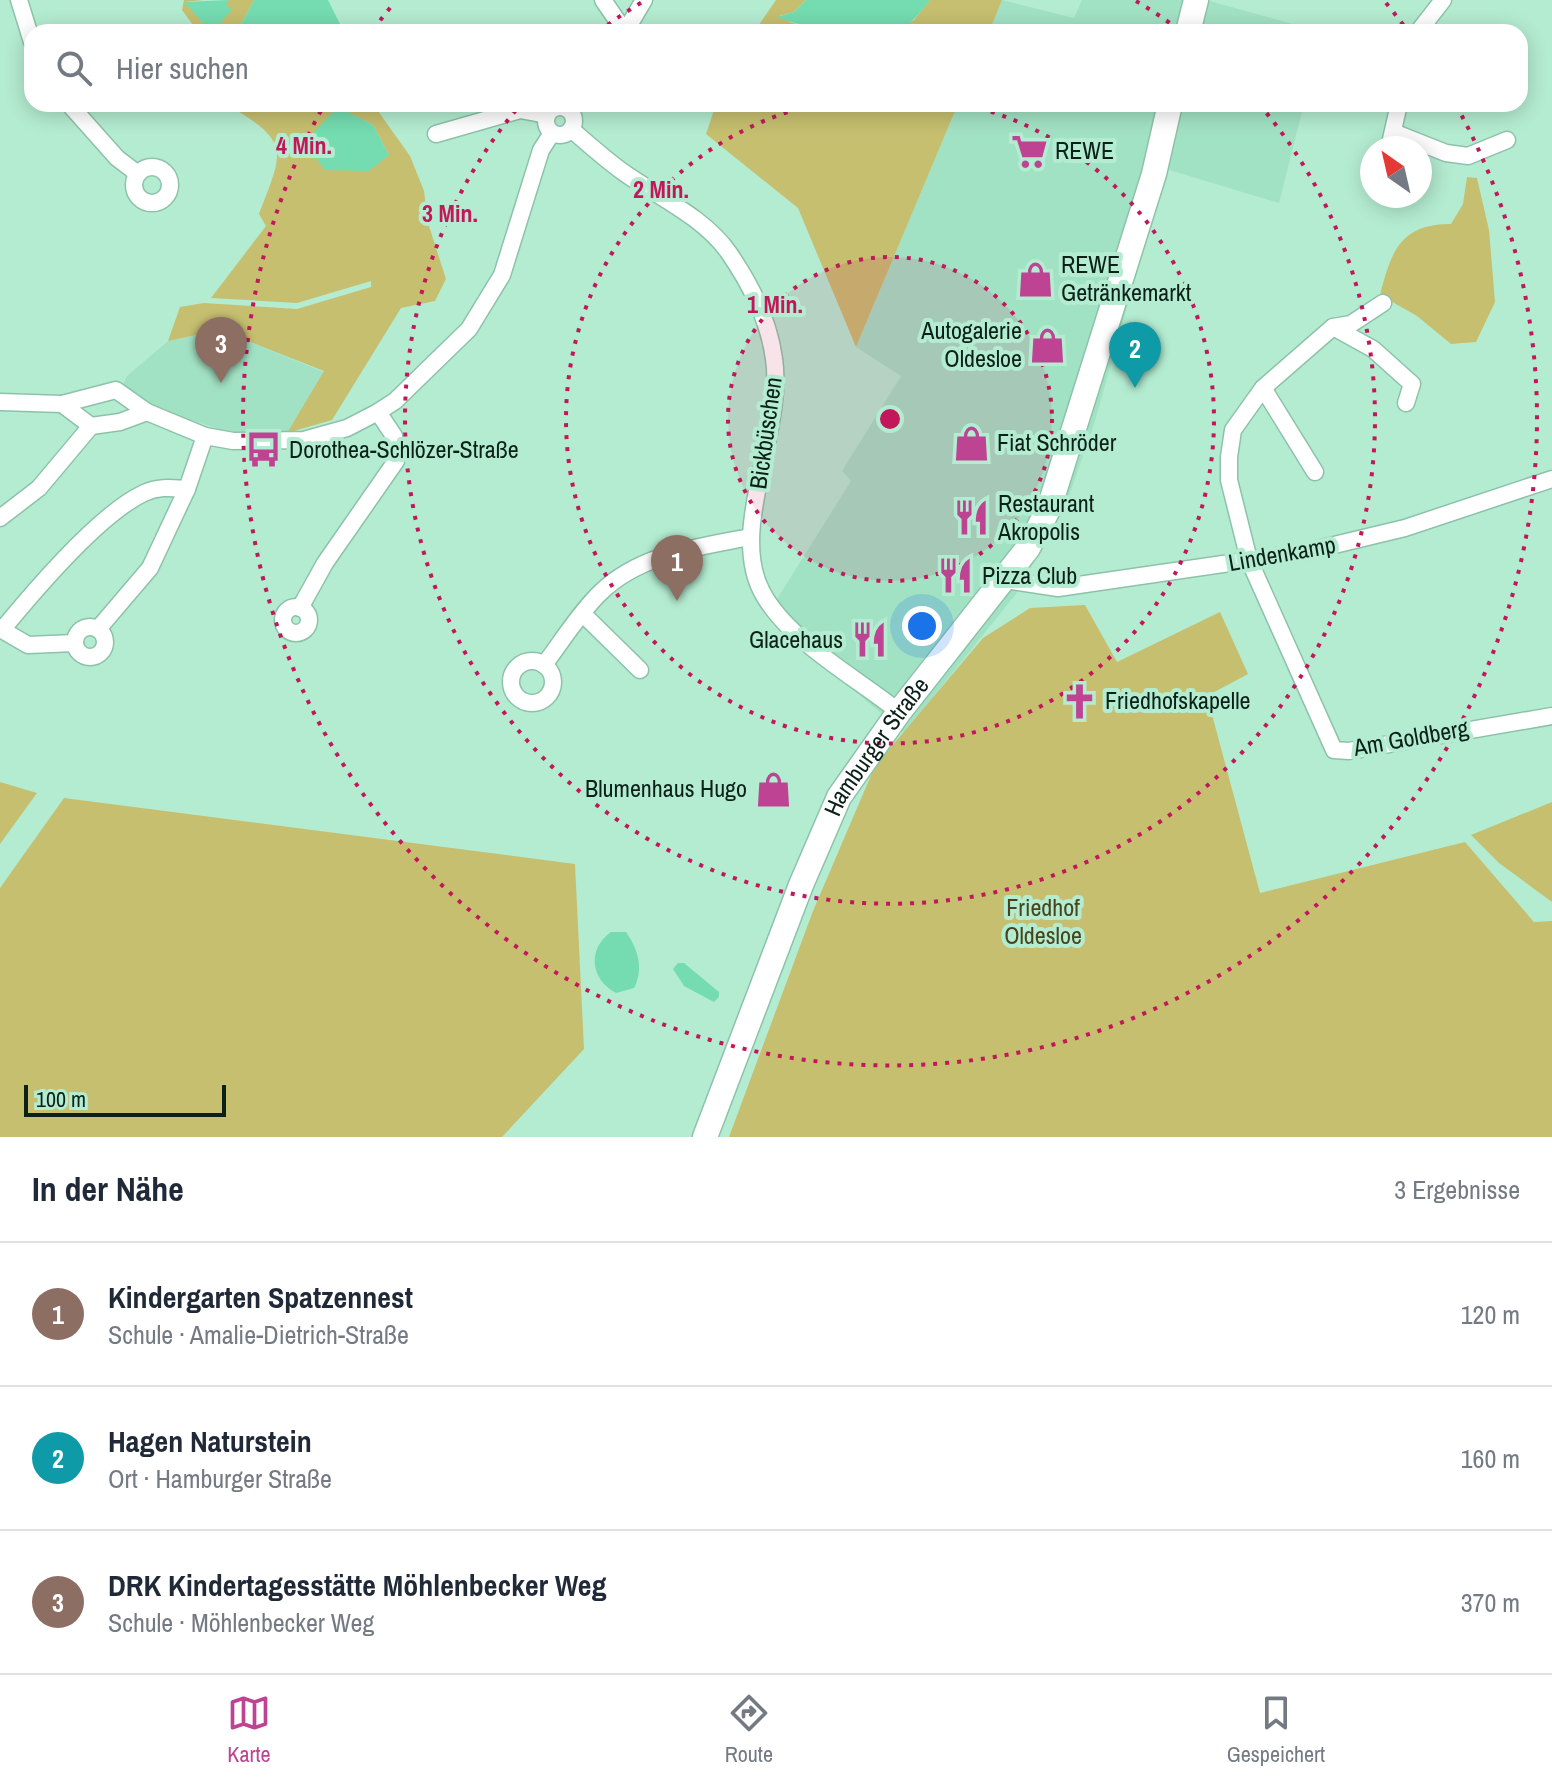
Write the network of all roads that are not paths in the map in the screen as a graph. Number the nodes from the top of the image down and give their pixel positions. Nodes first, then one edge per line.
1 (19, 0) edge
2 (603, 0) edge
3 (644, 0) edge
4 (1196, 0) edge
5 (1443, 0) edge
6 (26, 24) edge
7 (620, 24) edge
8 (630, 24) edge
9 (1190, 24) edge
10 (1424, 24) edge
11 (76, 112) edge
12 (513, 112) edge
13 (531, 112) edge
14 (550, 112) edge
15 (569, 112) edge
16 (1168, 112) edge
17 (1397, 112) edge
18 (547, 115) junction
19 (571, 129) junction
20 (552, 133) junction
21 (436, 134) dead end
22 (1392, 136) edge
23 (1507, 140) dead end
24 (1432, 150) edge
25 (138, 174) dead end
26 (1383, 303) dead end
27 (1333, 327) junction
28 (1263, 388) junction
29 (0, 402) edge
30 (1406, 403) dead end
31 (62, 404) junction
32 (147, 412) junction
33 (378, 412) junction
34 (91, 426) junction
35 (205, 436) junction
36 (1315, 472) dead end
37 (1552, 479) edge
38 (187, 489) junction
39 (0, 518) edge
40 (750, 537) junction
41 (1249, 560) junction
42 (1005, 580) junction
43 (300, 608) dead end
44 (584, 615) junction
45 (98, 629) junction
46 (75, 643) junction
47 (544, 665) dead end
48 (640, 670) dead end
49 (899, 712) junction
50 (1552, 716) edge
51 (705, 1137) edge

1 - 6 street
2 - 7 street
3 - 8 street
4 - 9 main road
5 - 10 street
11 - 25 street
12 - 21 street
13 - 18 street
14 - 18 street
15 - 19 street
16 - 42 main road, Hamburger Straße
17 - 22 street
18 - 20 street
19 - 20 street
19 - 40 street, Bickbüschen
20 - 33 street
23 - 24 street
26 - 27 street
27 - 28 street
27 - 30 street
28 - 36 street
28 - 41 street
29 - 31 street
31 - 32 street
31 - 34 street
32 - 34 street
32 - 35 street
33 - 35 street
33 - 43 street
34 - 39 street
35 - 38 street
37 - 41 street, Lindenkamp
38 - 45 street
38 - 46 street
40 - 44 street
40 - 49 street, Bickbüschen
41 - 42 street, Lindenkamp
41 - 50 street, Am Goldberg
42 - 49 main road, Hamburger Straße
44 - 47 street
44 - 48 street
45 - 46 street
45 - 46 street
49 - 51 main road, Hamburger Straße

